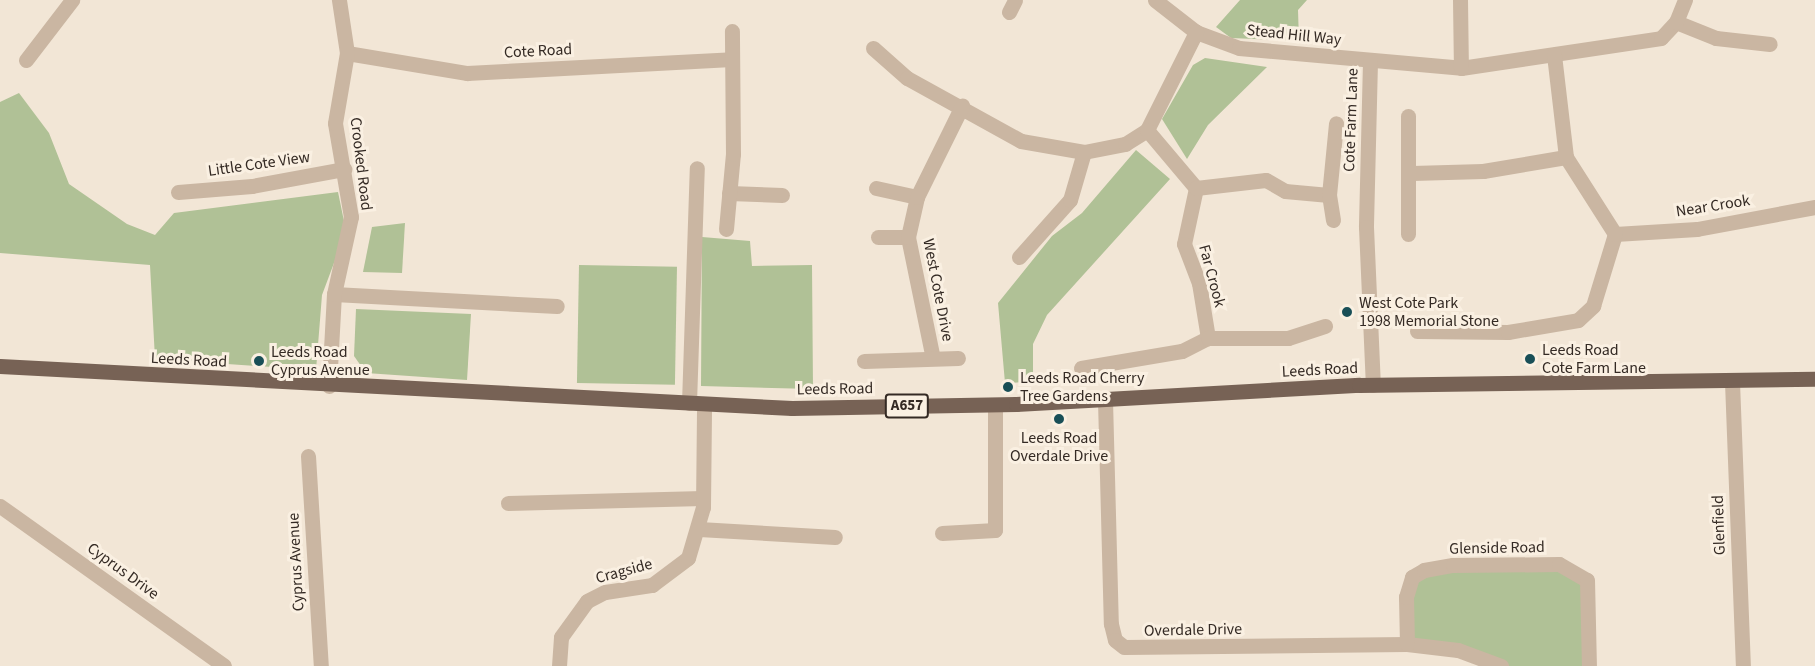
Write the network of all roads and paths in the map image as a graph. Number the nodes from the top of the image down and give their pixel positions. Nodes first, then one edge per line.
1 (72, 0) edge
2 (339, 0) edge
3 (1155, 0) edge
4 (1460, 0) edge
5 (1685, 0) edge
6 (1676, 22) junction
7 (732, 31) dead end
8 (1196, 32) junction
9 (1770, 44) dead end
10 (873, 48) dead end
11 (347, 53) junction
12 (1554, 55) junction
13 (732, 59) junction
14 (27, 60) dead end
15 (1370, 61) junction
16 (1461, 68) junction
17 (962, 106) junction
18 (1408, 116) dead end
19 (1336, 123) dead end
20 (1147, 130) junction
21 (1084, 152) junction
22 (1566, 157) junction
23 (697, 168) dead end
24 (344, 169) junction
25 (1412, 173) junction
26 (876, 188) dead end
27 (1196, 188) junction
28 (178, 192) dead end
29 (729, 192) junction
30 (782, 195) dead end
31 (1329, 195) junction
32 (917, 197) junction
33 (1815, 207) edge
34 (1333, 220) dead end
35 (726, 229) dead end
36 (1408, 234) dead end
37 (1616, 234) junction
38 (878, 237) dead end
39 (908, 237) junction
40 (1019, 257) dead end
41 (334, 294) junction
42 (557, 306) dead end
43 (1325, 326) dead end
44 (1417, 331) dead end
45 (1208, 338) junction
46 (932, 354) junction
47 (958, 358) dead end
48 (864, 361) dead end
49 (0, 366) edge
50 (1081, 368) dead end
51 (1815, 380) edge
52 (1732, 382) junction
53 (1374, 385) junction
54 (329, 386) junction
55 (1105, 400) junction
56 (697, 404) junction
57 (995, 405) junction
58 (308, 456) dead end
59 (703, 498) junction
60 (508, 503) dead end
61 (0, 506) edge
62 (699, 529) junction
63 (942, 532) dead end
64 (835, 537) dead end
65 (1407, 644) junction
66 (224, 666) edge
67 (321, 666) edge
68 (559, 666) edge
69 (1501, 666) edge
70 (1589, 666) edge
71 (1743, 666) edge

1 - 14 street
2 - 11 street, Crooked Road
3 - 8 street, Stead Hill Way
4 - 16 street
5 - 6 street
6 - 9 street
6 - 12 street, Cote Farm Lane
7 - 13 street
8 - 15 street, Stead Hill Way
8 - 20 street
10 - 17 street
11 - 13 street, Cote Road
11 - 24 street, Crooked Road
12 - 16 street, Cote Farm Lane
12 - 22 street
13 - 29 street
15 - 16 street, Cote Farm Lane
15 - 53 street, Cote Farm Lane
17 - 21 street
17 - 32 street, West Cote Drive
18 - 25 street
19 - 31 street
20 - 21 street
20 - 27 street
21 - 40 street
22 - 25 street
22 - 37 street
23 - 56 street, Cragside
24 - 28 street, Little Cote View
24 - 41 street, Crooked Road
25 - 36 street
26 - 32 street
27 - 31 street
27 - 45 street, Far Crook
29 - 30 street
29 - 35 street
31 - 34 street
32 - 39 street, West Cote Drive
33 - 37 street, Near Crook
37 - 44 street
38 - 39 street
39 - 46 street, West Cote Drive
41 - 42 street
41 - 54 street, Crooked Road
43 - 45 street
45 - 50 street
46 - 47 street, West Cote Drive
46 - 48 street, West Cote Drive
49 - 54 main road, Leeds Road / A657
51 - 52 main road, Leeds Road / A657
52 - 53 main road, Leeds Road / A657
52 - 71 street, Glenfield
53 - 55 main road, Leeds Road / A657
54 - 56 main road, Leeds Road / A657
55 - 57 main road, Leeds Road / A657
55 - 65 street, Overdale Drive
56 - 57 main road, Leeds Road / A657
56 - 59 street, Cragside
57 - 63 street
58 - 67 street, Cyprus Avenue
59 - 60 street
59 - 62 street, Cragside
61 - 66 street, Cyprus Drive
62 - 64 street
62 - 68 street, Cragside
65 - 69 street
65 - 70 street, Glenside Road

